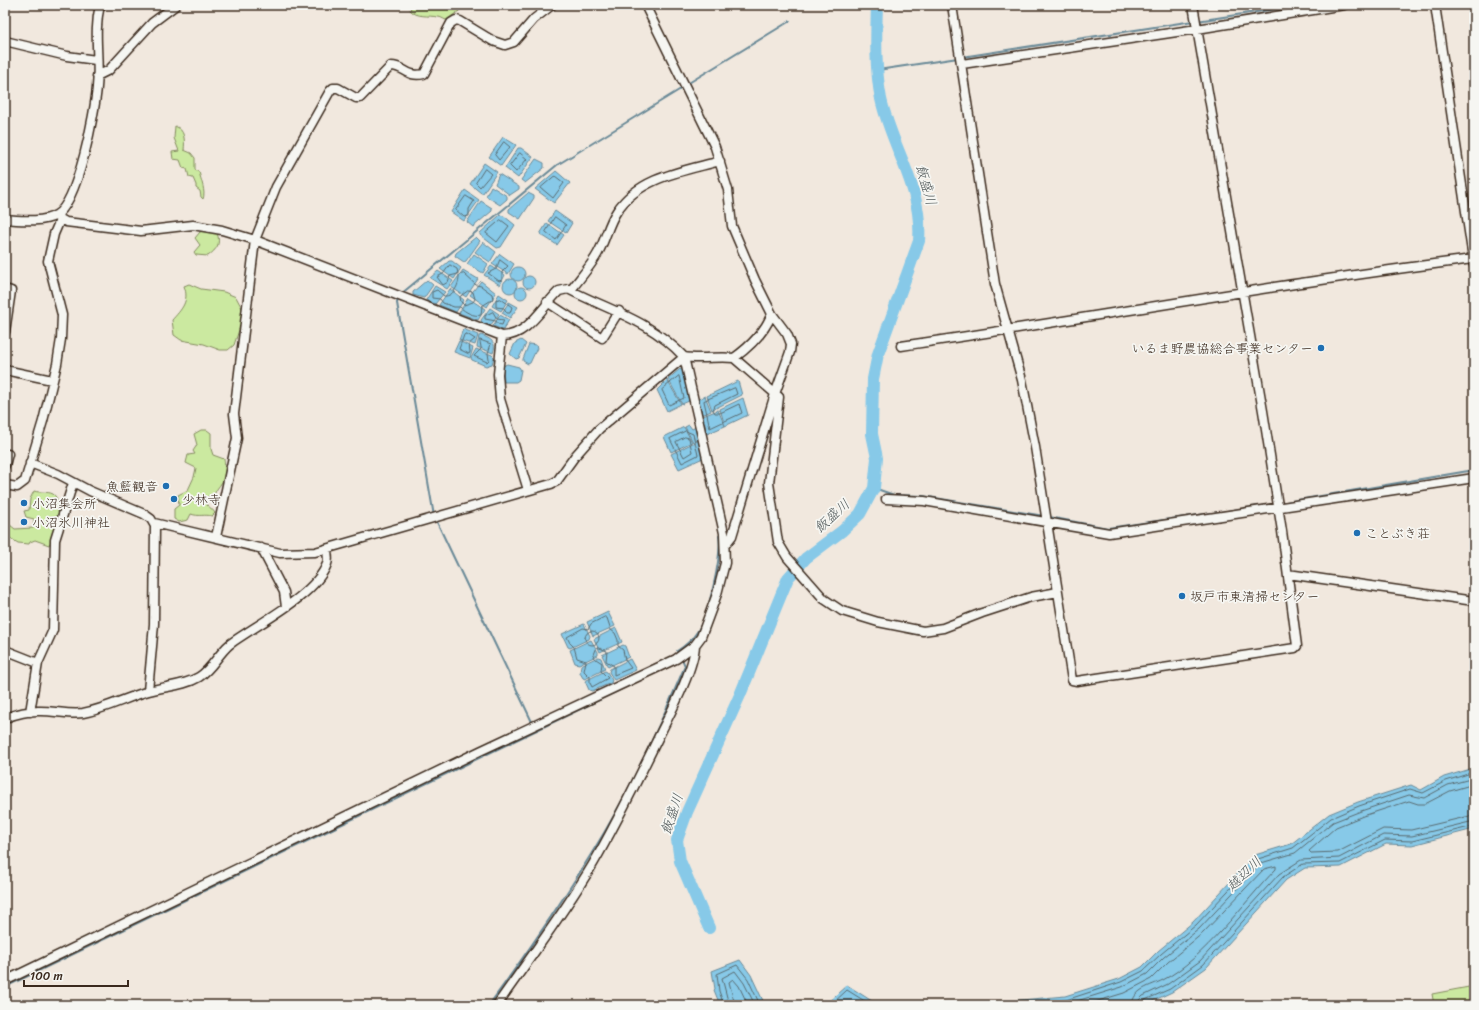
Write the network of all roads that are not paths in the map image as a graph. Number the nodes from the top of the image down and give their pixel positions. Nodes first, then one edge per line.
1 (100, 5) edge
2 (176, 5) edge
3 (552, 5) edge
4 (645, 5) edge
5 (952, 5) edge
6 (1193, 5) edge
7 (1344, 5) edge
8 (1435, 5) edge
9 (1197, 27) junction
10 (5, 40) edge
11 (96, 60) junction
12 (962, 64) junction
13 (97, 76) junction
14 (720, 161) junction
15 (58, 218) junction
16 (5, 219) edge
17 (255, 240) junction
18 (1473, 262) edge
19 (5, 289) edge
20 (571, 290) junction
21 (1244, 292) junction
22 (7, 302) edge
23 (547, 302) junction
24 (619, 311) junction
25 (772, 314) junction
26 (1010, 330) junction
27 (5, 332) edge
28 (502, 336) junction
29 (901, 346) dead end
30 (684, 357) junction
31 (734, 358) junction
32 (5, 370) edge
33 (52, 380) junction
34 (775, 394) junction
35 (8, 454) dead end
36 (30, 463) junction
37 (5, 465) edge
38 (1474, 478) edge
39 (73, 483) junction
40 (5, 485) edge
41 (528, 490) junction
42 (886, 500) dead end
43 (1279, 507) junction
44 (1047, 521) junction
45 (154, 523) junction
46 (216, 537) junction
47 (725, 545) junction
48 (261, 548) junction
49 (327, 549) junction
50 (1288, 574) junction
51 (1058, 592) junction
52 (1474, 601) edge
53 (286, 607) junction
54 (695, 645) junction
55 (5, 650) edge
56 (38, 663) junction
57 (148, 691) junction
58 (30, 712) junction
59 (5, 718) edge
60 (5, 981) edge
61 (497, 1005) edge

1 - 11 street
2 - 13 street
3 - 17 street
4 - 14 street
5 - 12 street
6 - 9 street
7 - 9 street
8 - 18 street
9 - 12 street
9 - 21 street
10 - 11 street
11 - 13 street
12 - 26 street
13 - 15 street
14 - 20 street
14 - 25 street
15 - 16 street
15 - 17 street
15 - 33 street
17 - 28 street
17 - 46 street
18 - 21 street
19 - 22 street
20 - 23 street
20 - 24 street
21 - 26 street
21 - 43 street
22 - 27 street
23 - 24 street
23 - 28 street
24 - 30 street
25 - 31 street
25 - 34 street
26 - 29 street
26 - 44 street
28 - 41 street
30 - 31 street
30 - 41 street
30 - 47 street
31 - 34 street
32 - 33 street
33 - 36 street
34 - 47 street
34 - 51 street
35 - 37 street
36 - 39 street
36 - 40 street
38 - 43 street
39 - 45 street
39 - 56 street
41 - 49 street
42 - 44 street
43 - 44 street
43 - 50 street
44 - 51 street
45 - 46 street
45 - 57 street
46 - 48 street
47 - 54 street
48 - 49 street
48 - 53 street
49 - 53 street
50 - 51 street
50 - 52 street
53 - 57 street
54 - 60 street
54 - 61 street
55 - 56 street
56 - 58 street
57 - 58 street
58 - 59 street

